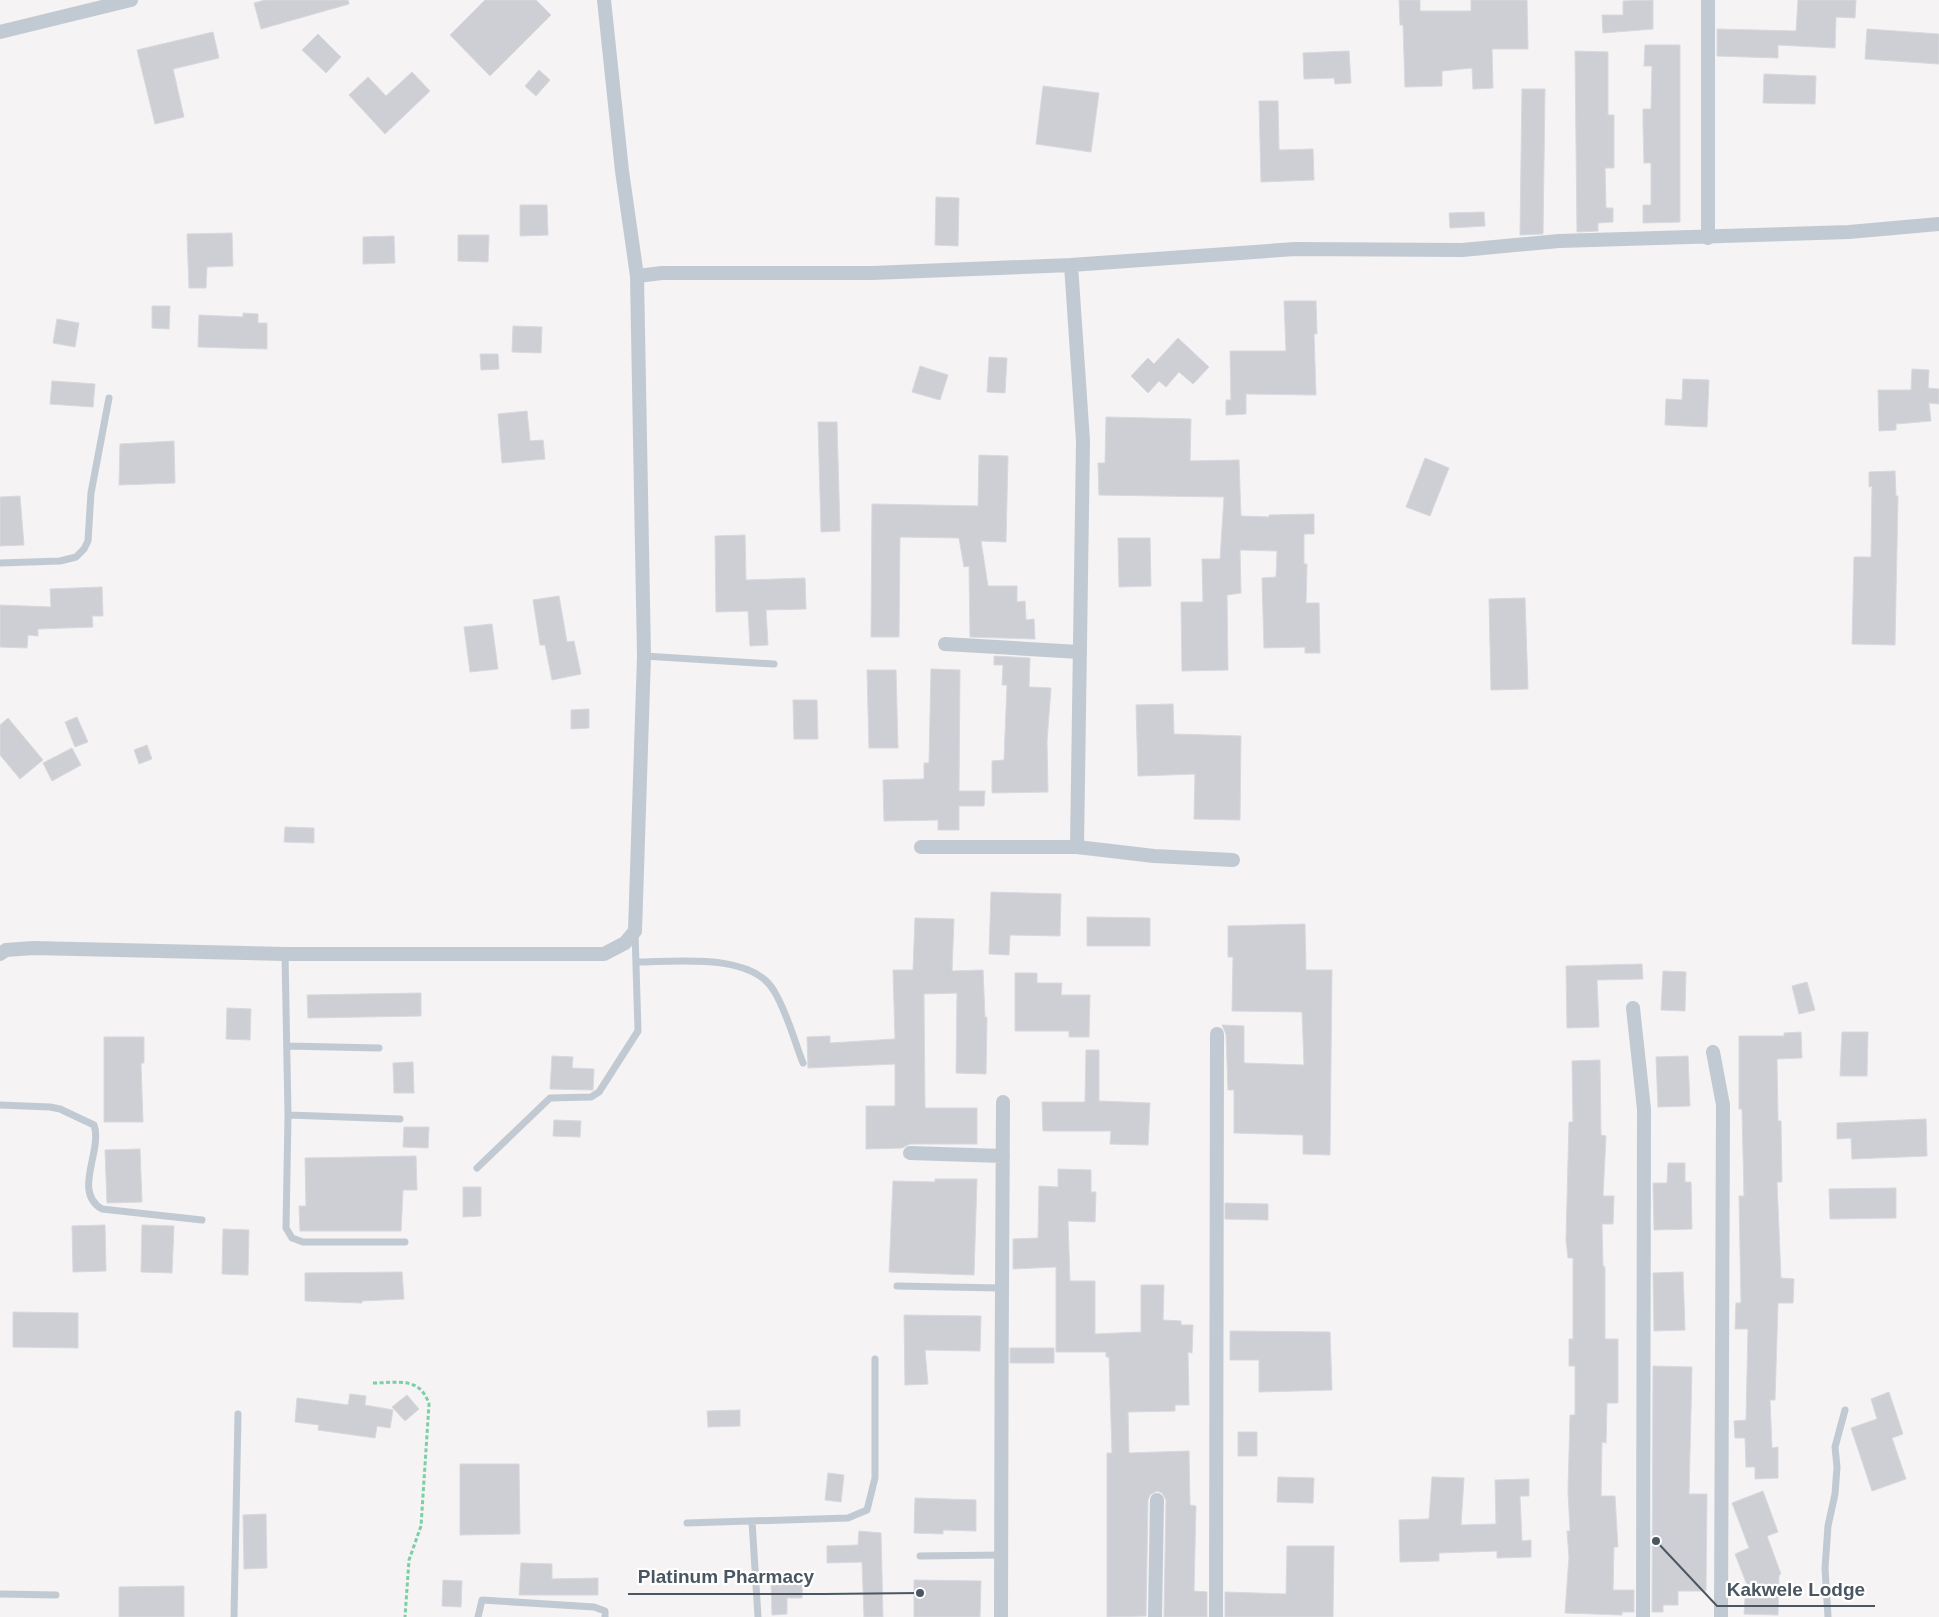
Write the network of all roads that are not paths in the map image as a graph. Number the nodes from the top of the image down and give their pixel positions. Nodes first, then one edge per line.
1 (131, 0) edge
2 (604, 0) edge
3 (1708, 0) edge
4 (102, 4) edge
5 (0, 32) edge
6 (1939, 224) edge
7 (1708, 238) junction
8 (1071, 264) junction
9 (637, 276) junction
10 (109, 398) dead end
11 (0, 563) edge
12 (945, 644) dead end
13 (1079, 652) junction
14 (644, 656) junction
15 (774, 664) dead end
16 (921, 847) dead end
17 (1077, 847) junction
18 (1233, 860) dead end
19 (636, 931) junction
20 (0, 954) edge
21 (285, 954) junction
22 (636, 962) junction
23 (1633, 1008) dead end
24 (1217, 1034) dead end
25 (287, 1046) junction
26 (380, 1048) dead end
27 (1713, 1052) dead end
28 (803, 1063) dead end
29 (1004, 1102) dead end
30 (0, 1105) edge
31 (288, 1115) junction
32 (400, 1119) dead end
33 (910, 1154) dead end
34 (1003, 1156) junction
35 (477, 1168) dead end
36 (202, 1220) dead end
37 (405, 1242) dead end
38 (897, 1286) dead end
39 (1000, 1288) junction
40 (875, 1359) dead end
41 (1844, 1410) dead end
42 (238, 1414) dead end
43 (1156, 1500) dead end
44 (752, 1521) junction
45 (687, 1523) dead end
46 (1002, 1555) junction
47 (920, 1556) dead end
48 (0, 1594) edge
49 (56, 1595) dead end
50 (234, 1617) edge
51 (478, 1617) edge
52 (605, 1617) edge
53 (758, 1617) edge
54 (1001, 1617) edge
55 (1155, 1617) edge
56 (1216, 1617) edge
57 (1643, 1617) edge
58 (1722, 1617) edge
59 (1828, 1617) edge

1 - 4 street
2 - 9 street
3 - 7 street
4 - 5 street
6 - 7 street
7 - 8 street
8 - 9 street
8 - 13 street
9 - 14 street
10 - 11 lane
12 - 13 street
13 - 17 street
14 - 15 lane
14 - 19 street
16 - 17 street
17 - 18 street
19 - 21 street
19 - 22 lane
20 - 21 street
21 - 25 lane
22 - 28 lane
22 - 35 lane
23 - 57 street
24 - 56 street
25 - 26 lane
25 - 31 lane
27 - 58 street
29 - 34 street
30 - 36 lane
31 - 32 lane
31 - 37 lane
33 - 34 street
34 - 39 street
38 - 39 lane
39 - 46 street
40 - 44 lane
41 - 59 lane
42 - 50 lane
43 - 55 street
44 - 45 lane
44 - 53 lane
46 - 47 lane
46 - 54 street
48 - 49 lane
51 - 52 lane

